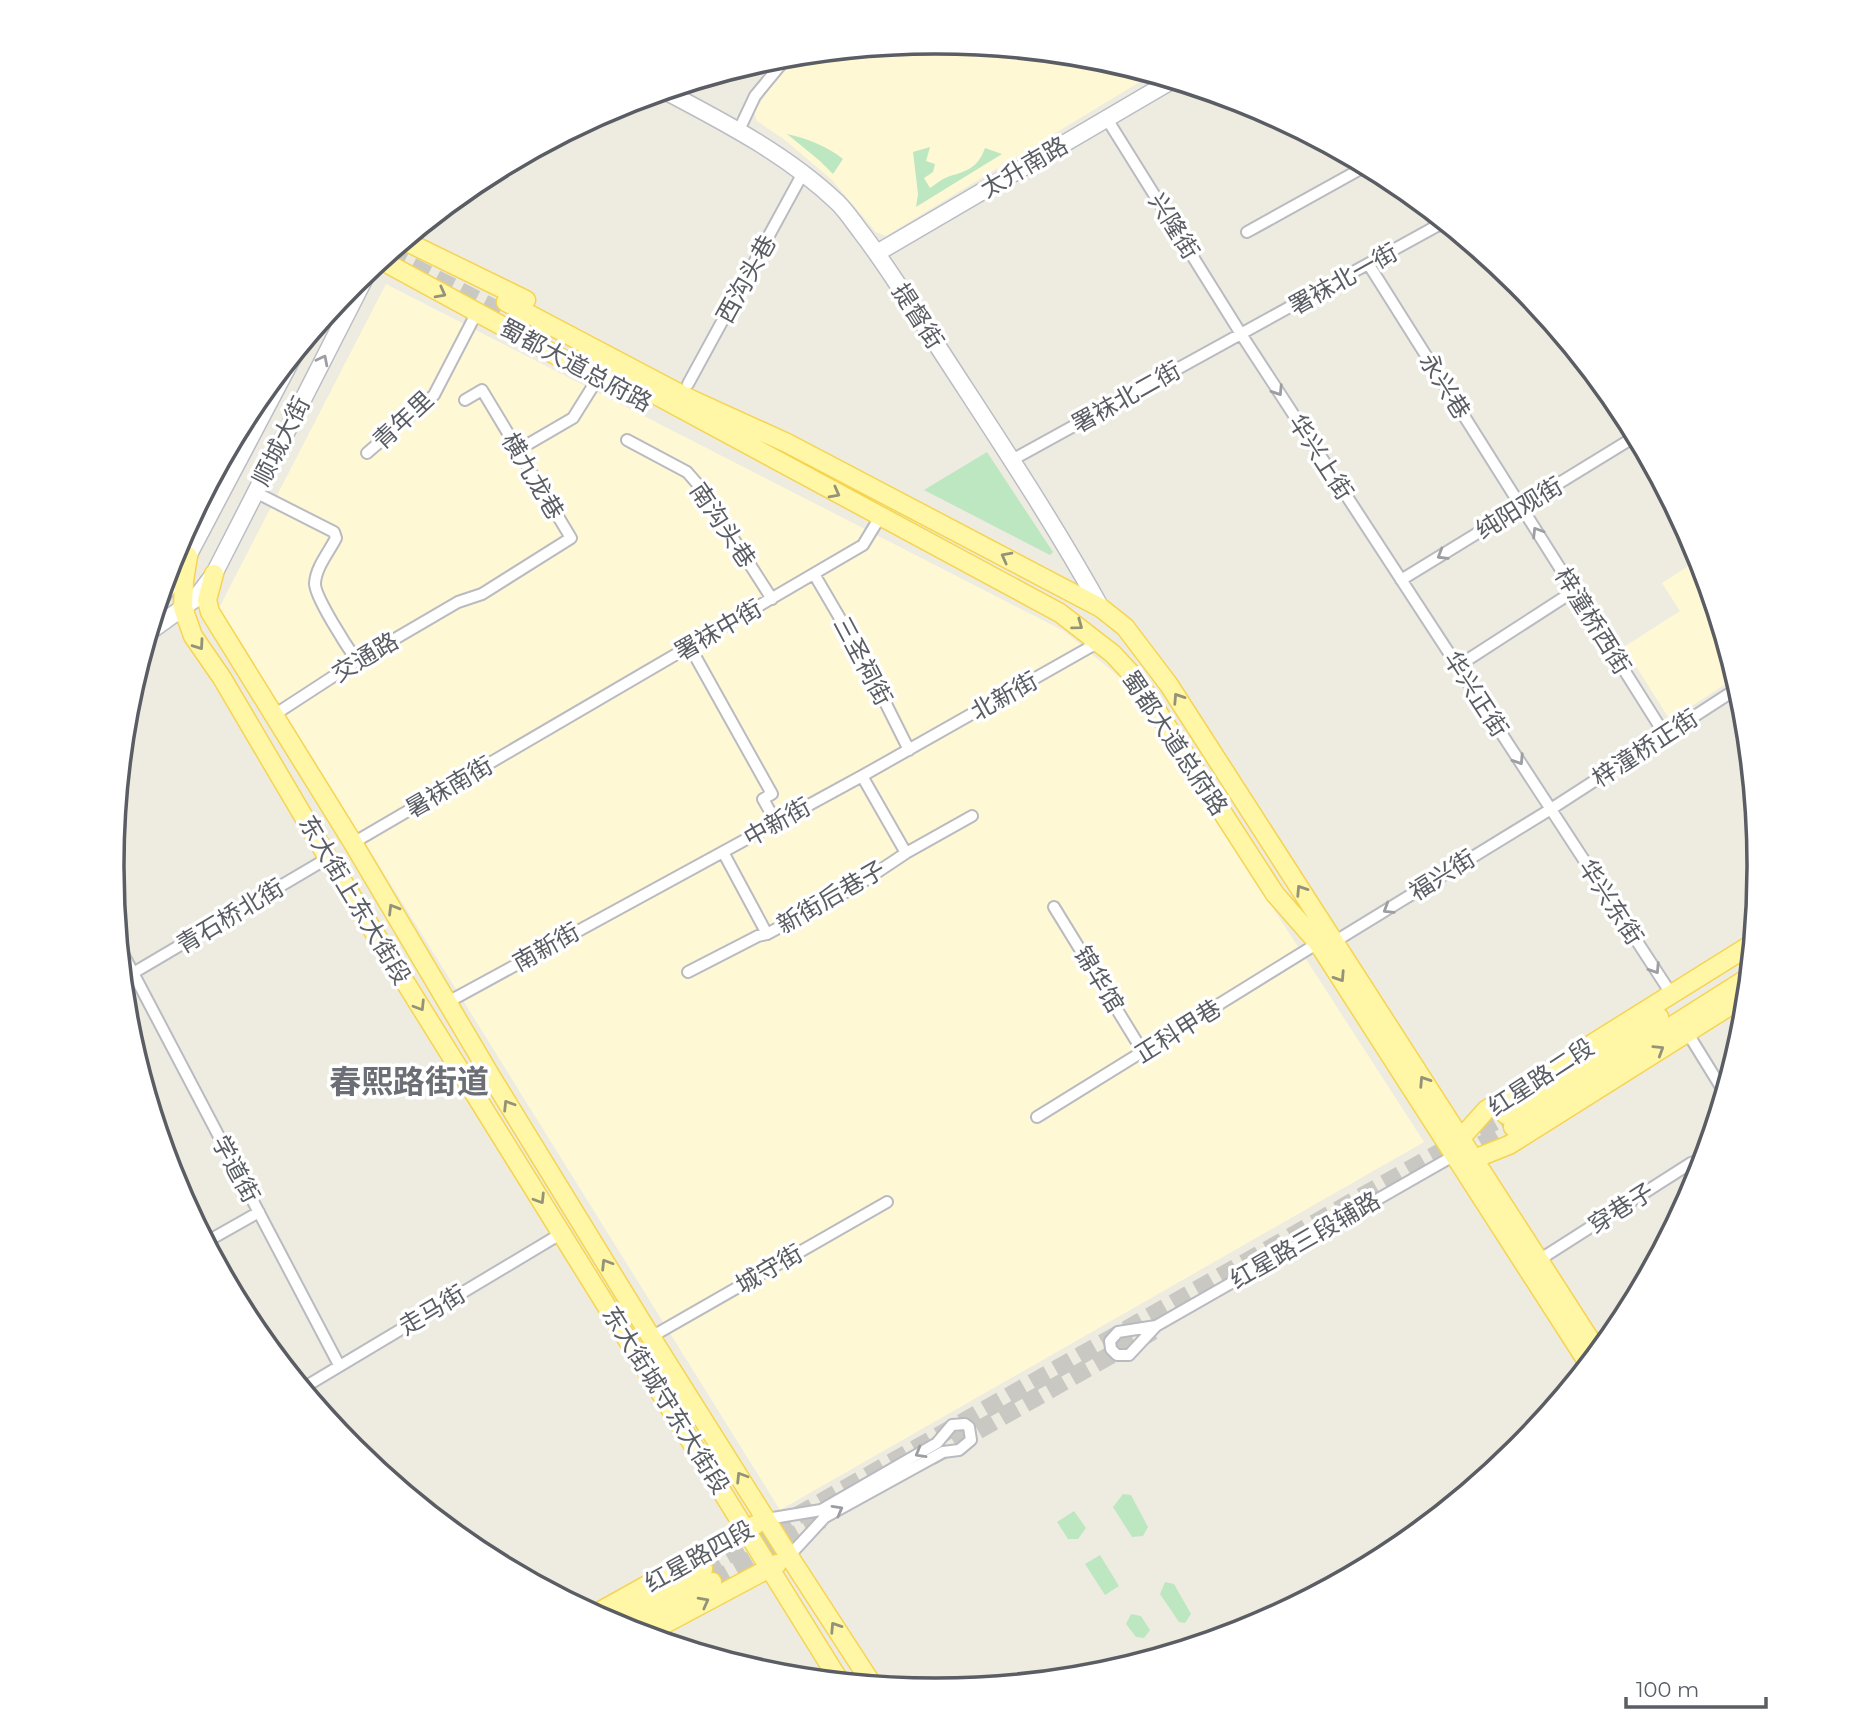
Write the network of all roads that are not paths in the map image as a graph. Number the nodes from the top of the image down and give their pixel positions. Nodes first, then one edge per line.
1 (776, 70) edge
2 (1161, 86) edge
3 (675, 97) edge
4 (1107, 119) junction
5 (738, 132) junction
6 (1355, 172) edge
7 (803, 173) junction
8 (1436, 227) edge
9 (1247, 232) dead end
10 (412, 246) edge
11 (877, 253) junction
12 (391, 264) edge
13 (1369, 265) junction
14 (353, 302) edge
15 (497, 308) junction
16 (1241, 334) junction
17 (597, 378) junction
18 (688, 384) junction
19 (465, 400) dead end
20 (627, 440) dead end
21 (1627, 442) edge
22 (787, 443) junction
23 (517, 450) junction
24 (367, 453) dead end
25 (1012, 460) junction
26 (775, 461) junction
27 (255, 492) junction
28 (209, 504) edge
29 (1521, 507) junction
30 (880, 517) junction
31 (188, 556) junction
32 (182, 565) edge
33 (214, 574) junction
34 (814, 574) junction
35 (1401, 580) junction
36 (1574, 591) junction
37 (772, 599) junction
38 (458, 603) joint
39 (183, 608) junction
40 (1101, 608) junction
41 (161, 623) edge
42 (1099, 642) junction
43 (690, 647) junction
44 (357, 661) junction
45 (243, 666) junction
46 (1458, 666) junction
47 (222, 678) junction
48 (1729, 694) edge
49 (274, 715) junction
50 (545, 732) joint
51 (1665, 735) junction
52 (909, 750) junction
53 (862, 776) junction
54 (1551, 809) junction
55 (972, 816) dead end
56 (776, 822) junction
57 (353, 843) junction
58 (723, 852) junction
59 (906, 853) junction
60 (328, 858) junction
61 (645, 894) joint
62 (1054, 906) dead end
63 (767, 934) junction
64 (1326, 942) junction
65 (1742, 950) edge
66 (1741, 964) edge
67 (688, 972) dead end
68 (131, 975) edge
69 (1738, 982) edge
70 (133, 986) edge
71 (1672, 995) junction
72 (447, 1002) junction
73 (1735, 1002) edge
74 (1687, 1032) junction
75 (1143, 1052) junction
76 (1718, 1082) edge
77 (1037, 1117) dead end
78 (1458, 1147) junction
79 (1474, 1159) junction
80 (1690, 1164) edge
81 (887, 1202) dead end
82 (259, 1212) junction
83 (583, 1226) joint
84 (562, 1233) junction
85 (214, 1238) edge
86 (1539, 1260) junction
87 (1156, 1326) tunnel mouth
88 (651, 1336) junction
89 (1592, 1343) edge
90 (1583, 1355) edge
91 (339, 1365) junction
92 (310, 1383) edge
93 (767, 1519) junction
94 (746, 1530) junction
95 (789, 1556) junction
96 (768, 1568) junction
97 (606, 1608) edge
98 (621, 1614) edge
99 (639, 1621) edge
100 (656, 1628) edge
101 (833, 1671) edge
102 (866, 1674) edge

1 - 5 street
2 - 4 main road, 太升南路
3 - 5 main road, 提督街
4 - 11 main road, 太升南路
4 - 16 street, 兴隆街
5 - 7 main road, 提督街
6 - 9 street
7 - 11 main road, 提督街
7 - 18 street, 西沟头巷
8 - 13 street, 署袜北一街
10 - 15 main road, 蜀都大道总府路
11 - 25 main road, 提督街
12 -> 15 main road, 蜀都大道总府路
13 - 16 street, 署袜北一街
13 - 29 street, 永兴巷
27 -> 14 main road, 顺城大街
15 - 17 main road, 蜀都大道总府路
15 - 18 main road, 蜀都大道总府路
15 - 22 main road, 蜀都大道总府路
15 - 24 street, 青年里
15 - 26 main road, 蜀都大道总府路
16 - 25 street, 署袜北二街
16 -> 35 street, 华兴上街
17 - 23 street
17 - 26 main road, 蜀都大道总府路
18 - 22 main road, 蜀都大道总府路
19 - 23 street, 横九龙巷
20 - 37 street, 南沟头巷
21 - 29 street, 纯阳观街
40 -> 22 main road, 蜀都大道总府路
23 - 38 street, 横九龙巷
25 - 40 main road, 提督街
26 -> 30 main road, 蜀都大道总府路
27 - 33 main road, 顺城大街
27 - 44 street
28 - 31 main road, 顺城大街
29 -> 35 street, 纯阳观街
36 -> 29 street, 梓潼桥西街
30 - 34 street, 署袜中街
30 -> 42 main road, 蜀都大道总府路
31 - 32 main road, 顺城大街
31 - 39 main road, 东大街上东大街段
33 - 39 main road, 顺城大街
33 - 45 main road, 东大街上东大街段
34 - 37 street, 署袜中街
34 - 52 street, 三圣祠街
35 - 46 street, 华兴正街
36 - 46 street
36 - 51 street, 梓潼桥西街
37 - 43 street, 署袜中街
38 - 44 street, 交通路
39 - 41 main road, 顺城大街
39 -> 47 main road, 东大街上东大街段
64 -> 40 main road, 蜀都大道总府路
42 - 52 street, 北新街
42 - 64 main road, 蜀都大道总府路
43 - 50 street, 署袜中街
43 - 56 street
44 - 49 street, 交通路
45 - 47 main road
45 - 49 main road, 东大街上东大街段
46 -> 54 street, 华兴正街
47 - 60 main road, 东大街上东大街段
48 - 51 street, 梓潼桥正街
49 - 57 main road, 东大街上东大街段
50 - 57 street, 暑袜南街
51 - 54 street, 梓潼桥正街
52 - 53 street, 中新街
53 - 56 street, 中新街
53 - 59 street
54 -> 64 street, 福兴街
54 -> 71 street, 华兴东街
55 - 59 street, 新街后巷子
56 - 58 street, 中新街
72 -> 57 main road, 东大街上东大街段
58 - 61 street, 中新街
58 - 63 street
59 - 63 street, 新街后巷子
60 - 68 street, 青石桥北街
60 -> 84 main road, 东大街上东大街段
61 - 72 street, 南新街
62 - 75 street, 锦华馆
63 - 67 street, 新街后巷子
64 - 75 street, 正科甲巷
64 - 78 main road, 蜀都大道总府路
65 - 71 main road, 红星路二段
66 - 69 main road
70 - 82 street, 学道街
71 - 78 main road, 红星路二段
83 -> 72 main road, 东大街上东大街段
73 - 74 main road, 红星路二段
74 - 76 street
79 -> 74 main road, 红星路二段
75 - 77 street, 正科甲巷
78 - 79 main road
78 - 87 street, 红星路三段辅路
78 - 90 main road
79 - 86 main road
80 - 86 street, 穿巷子
81 - 88 street, 城守街
82 - 85 street
82 - 91 street, 学道街
88 -> 83 main road, 东大街城守东大街段
84 - 91 street, 走马街
84 - 94 main road, 东大街城守东大街段
86 - 89 main road
93 -> 88 main road, 东大街城守东大街段
91 - 92 street, 走马街
93 - 94 main road, 红星路四段
93 - 95 main road, 东大街城守东大街段
95 -> 93 street
94 - 96 main road, 东大街城守东大街段
94 - 97 main road, 红星路四段
95 - 96 main road, 红星路四段
102 -> 95 main road, 东大街城守东大街段
100 -> 96 main road, 红星路四段
96 - 101 main road, 东大街城守东大街段
98 - 99 main road

